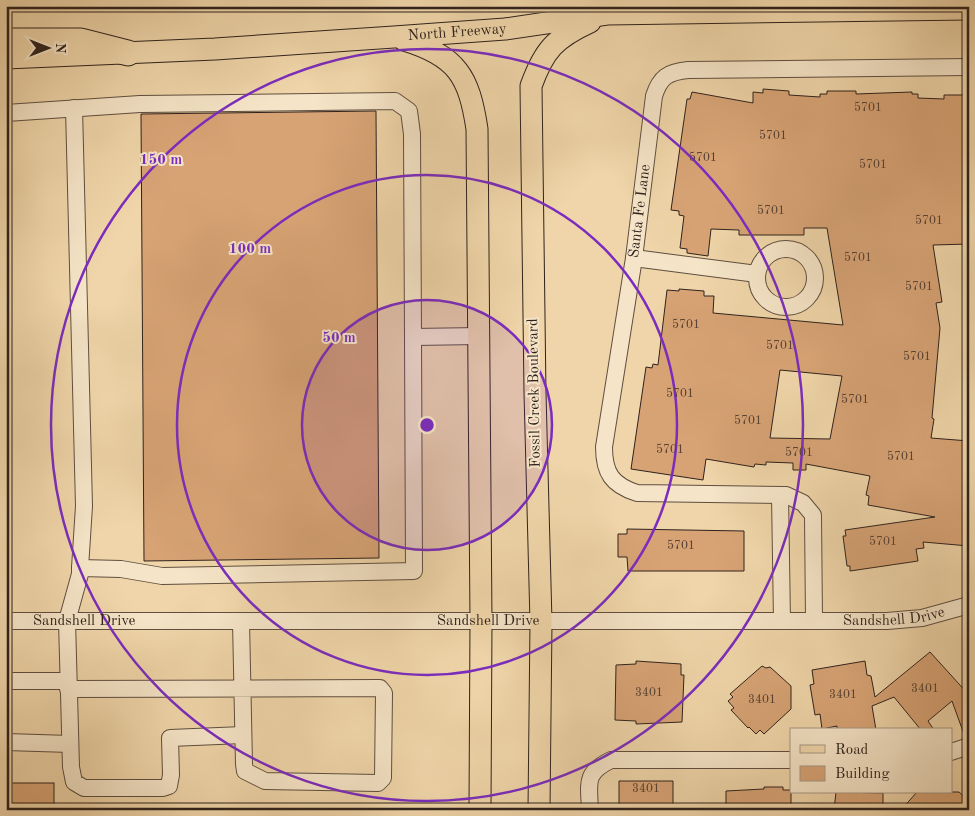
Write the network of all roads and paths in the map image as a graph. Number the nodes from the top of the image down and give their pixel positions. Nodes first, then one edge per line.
1 (969, 9) edge
2 (607, 14) junction
3 (394, 37) junction
4 (6, 41) edge
5 (128, 53) junction
6 (6, 58) edge
7 (969, 66) edge
8 (74, 108) junction
9 (6, 113) edge
10 (634, 258) junction
11 (757, 274) dead end
12 (479, 336) junction
13 (412, 337) junction
14 (780, 495) junction
15 (80, 568) junction
16 (969, 605) edge
17 (814, 620) junction
18 (6, 621) edge
19 (67, 621) junction
20 (241, 621) junction
21 (481, 621) junction
22 (782, 621) junction
23 (541, 622) junction
24 (6, 681) edge
25 (68, 685) junction
26 (242, 688) junction
27 (243, 735) junction
28 (6, 742) edge
29 (70, 744) junction
30 (969, 746) edge
31 (952, 752) edge
32 (790, 760) edge
33 (480, 810) edge
34 (539, 810) edge
35 (590, 810) edge

1 - 2 main road, North Freeway
2 - 3 main road, North Freeway
2 - 23 main road, Fossil Creek Boulevard
3 - 5 main road, North Freeway
3 - 12 main road
4 - 5 highway
5 - 6 main road, North Freeway
7 - 10 street, Santa Fe Lane
8 - 9 street
8 - 13 street
8 - 15 street
10 - 11 street
10 - 14 street, Santa Fe Lane
12 - 13 street
12 - 21 main road
13 - 15 street
14 - 17 street, Santa Fe Lane
14 - 22 street
15 - 19 street
16 - 17 street, Sandshell Drive
17 - 22 street, Sandshell Drive
18 - 19 street, Sandshell Drive
19 - 20 street, Sandshell Drive
19 - 25 street
20 - 21 street, Sandshell Drive
20 - 26 street
21 - 23 street, Sandshell Drive
21 - 33 main road
22 - 23 street, Sandshell Drive
23 - 34 main road, Fossil Creek Boulevard
24 - 25 street
25 - 26 street
25 - 29 street
26 - 27 street
26 - 27 street
27 - 29 street
28 - 29 street
30 - 31 street
32 - 35 street

